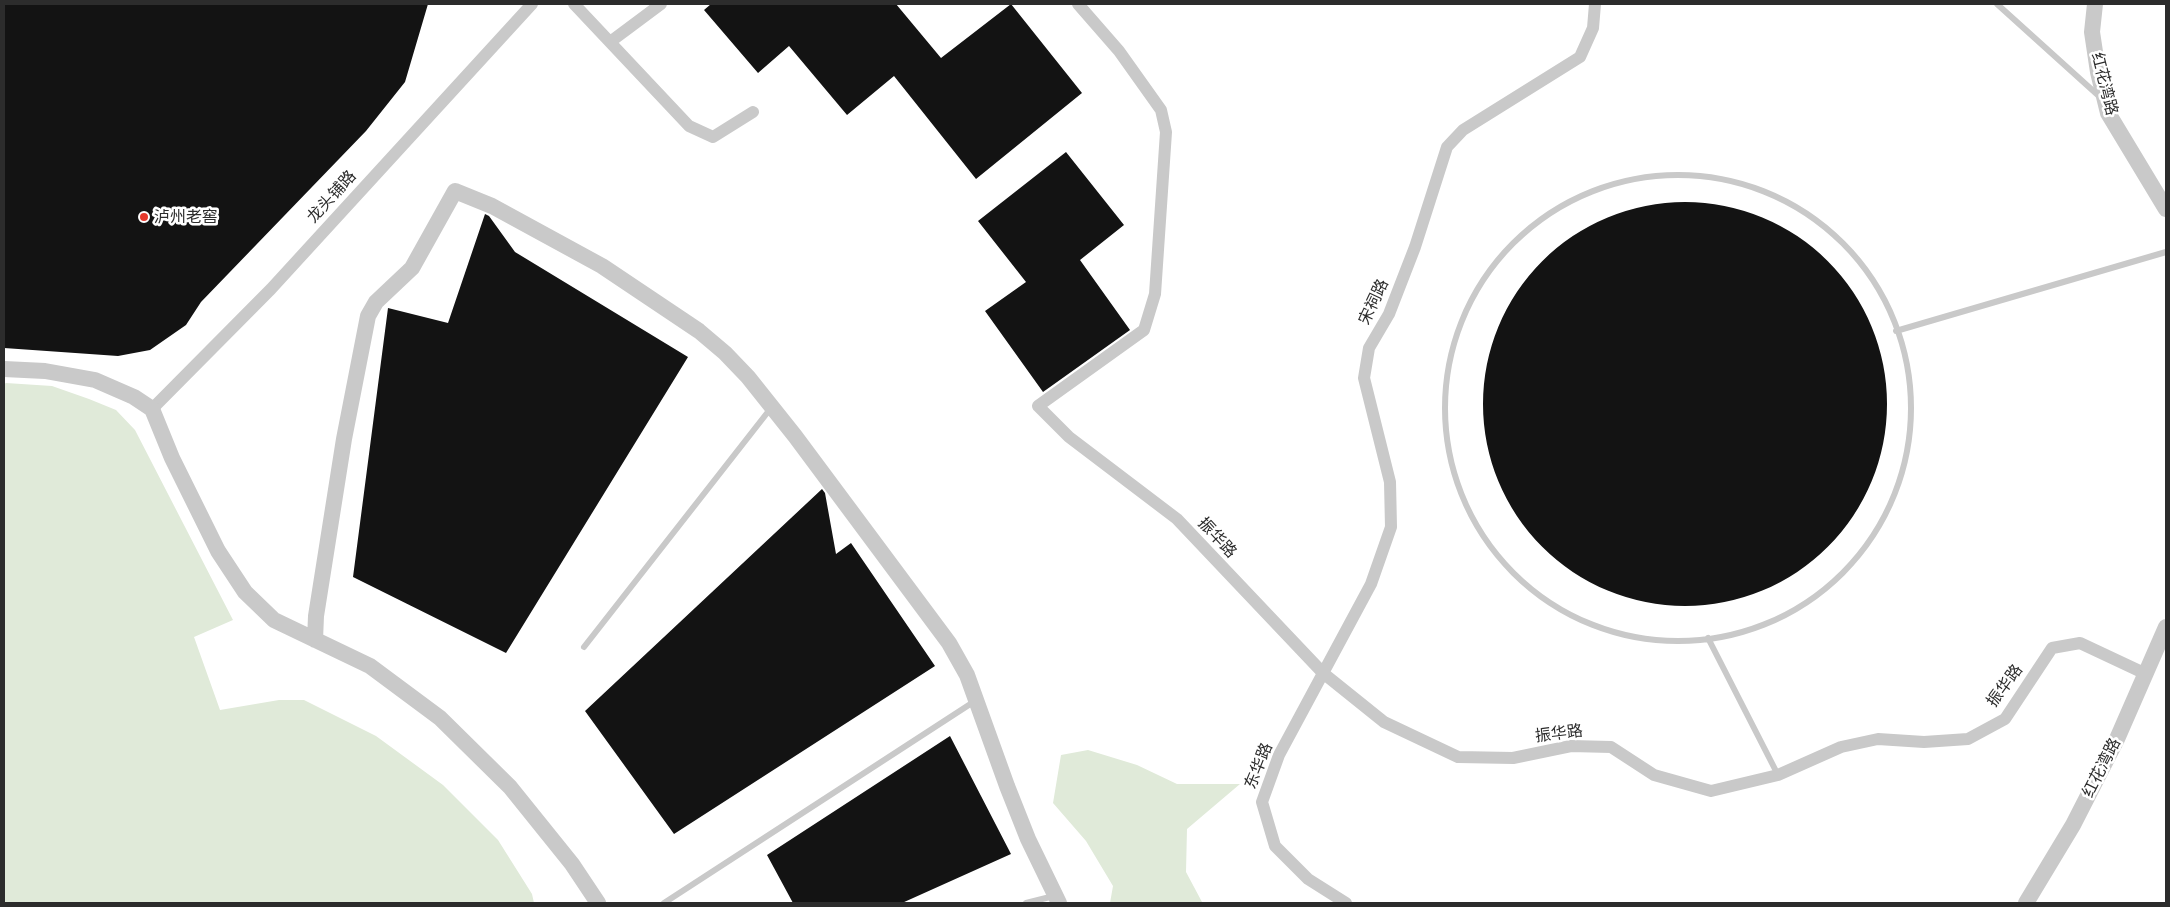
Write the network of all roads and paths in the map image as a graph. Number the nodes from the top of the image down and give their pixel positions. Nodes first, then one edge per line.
1 (532, 4) edge
2 (574, 4) edge
3 (661, 4) edge
4 (1078, 4) edge
5 (1595, 4) edge
6 (1997, 4) edge
7 (2095, 4) edge
8 (610, 42) junction
9 (2105, 102) junction
10 (753, 112) dead end
11 (2166, 209) edge
12 (2166, 252) edge
13 (1896, 331) junction
14 (4, 369) edge
15 (772, 407) junction
16 (152, 409) junction
17 (2166, 627) edge
18 (1708, 638) junction
19 (315, 640) junction
20 (584, 647) dead end
21 (1323, 673) junction
22 (2146, 674) junction
23 (976, 701) junction
24 (1778, 775) junction
25 (1057, 900) edge
26 (598, 903) edge
27 (664, 903) edge
28 (1026, 903) edge
29 (1346, 903) edge
30 (2026, 903) edge

1 - 16 street, 龙头铺路
2 - 8 street
3 - 8 street
4 - 21 street, 振华路
5 - 21 street, 宋祠路
6 - 9 lane
7 - 9 street, 红花湾路
8 - 10 street
9 - 11 street, 红花湾路
12 - 13 lane
13 - 18 lane
13 - 18 lane
14 - 16 street
15 - 19 street
15 - 20 lane
15 - 23 street
16 - 19 street
17 - 22 street, 红花湾路
18 - 24 lane
19 - 26 street
21 - 24 street, 振华路
21 - 29 street, 东华路
22 - 24 street, 振华路
22 - 30 street, 红花湾路
23 - 25 street
23 - 27 lane
25 - 28 lane

